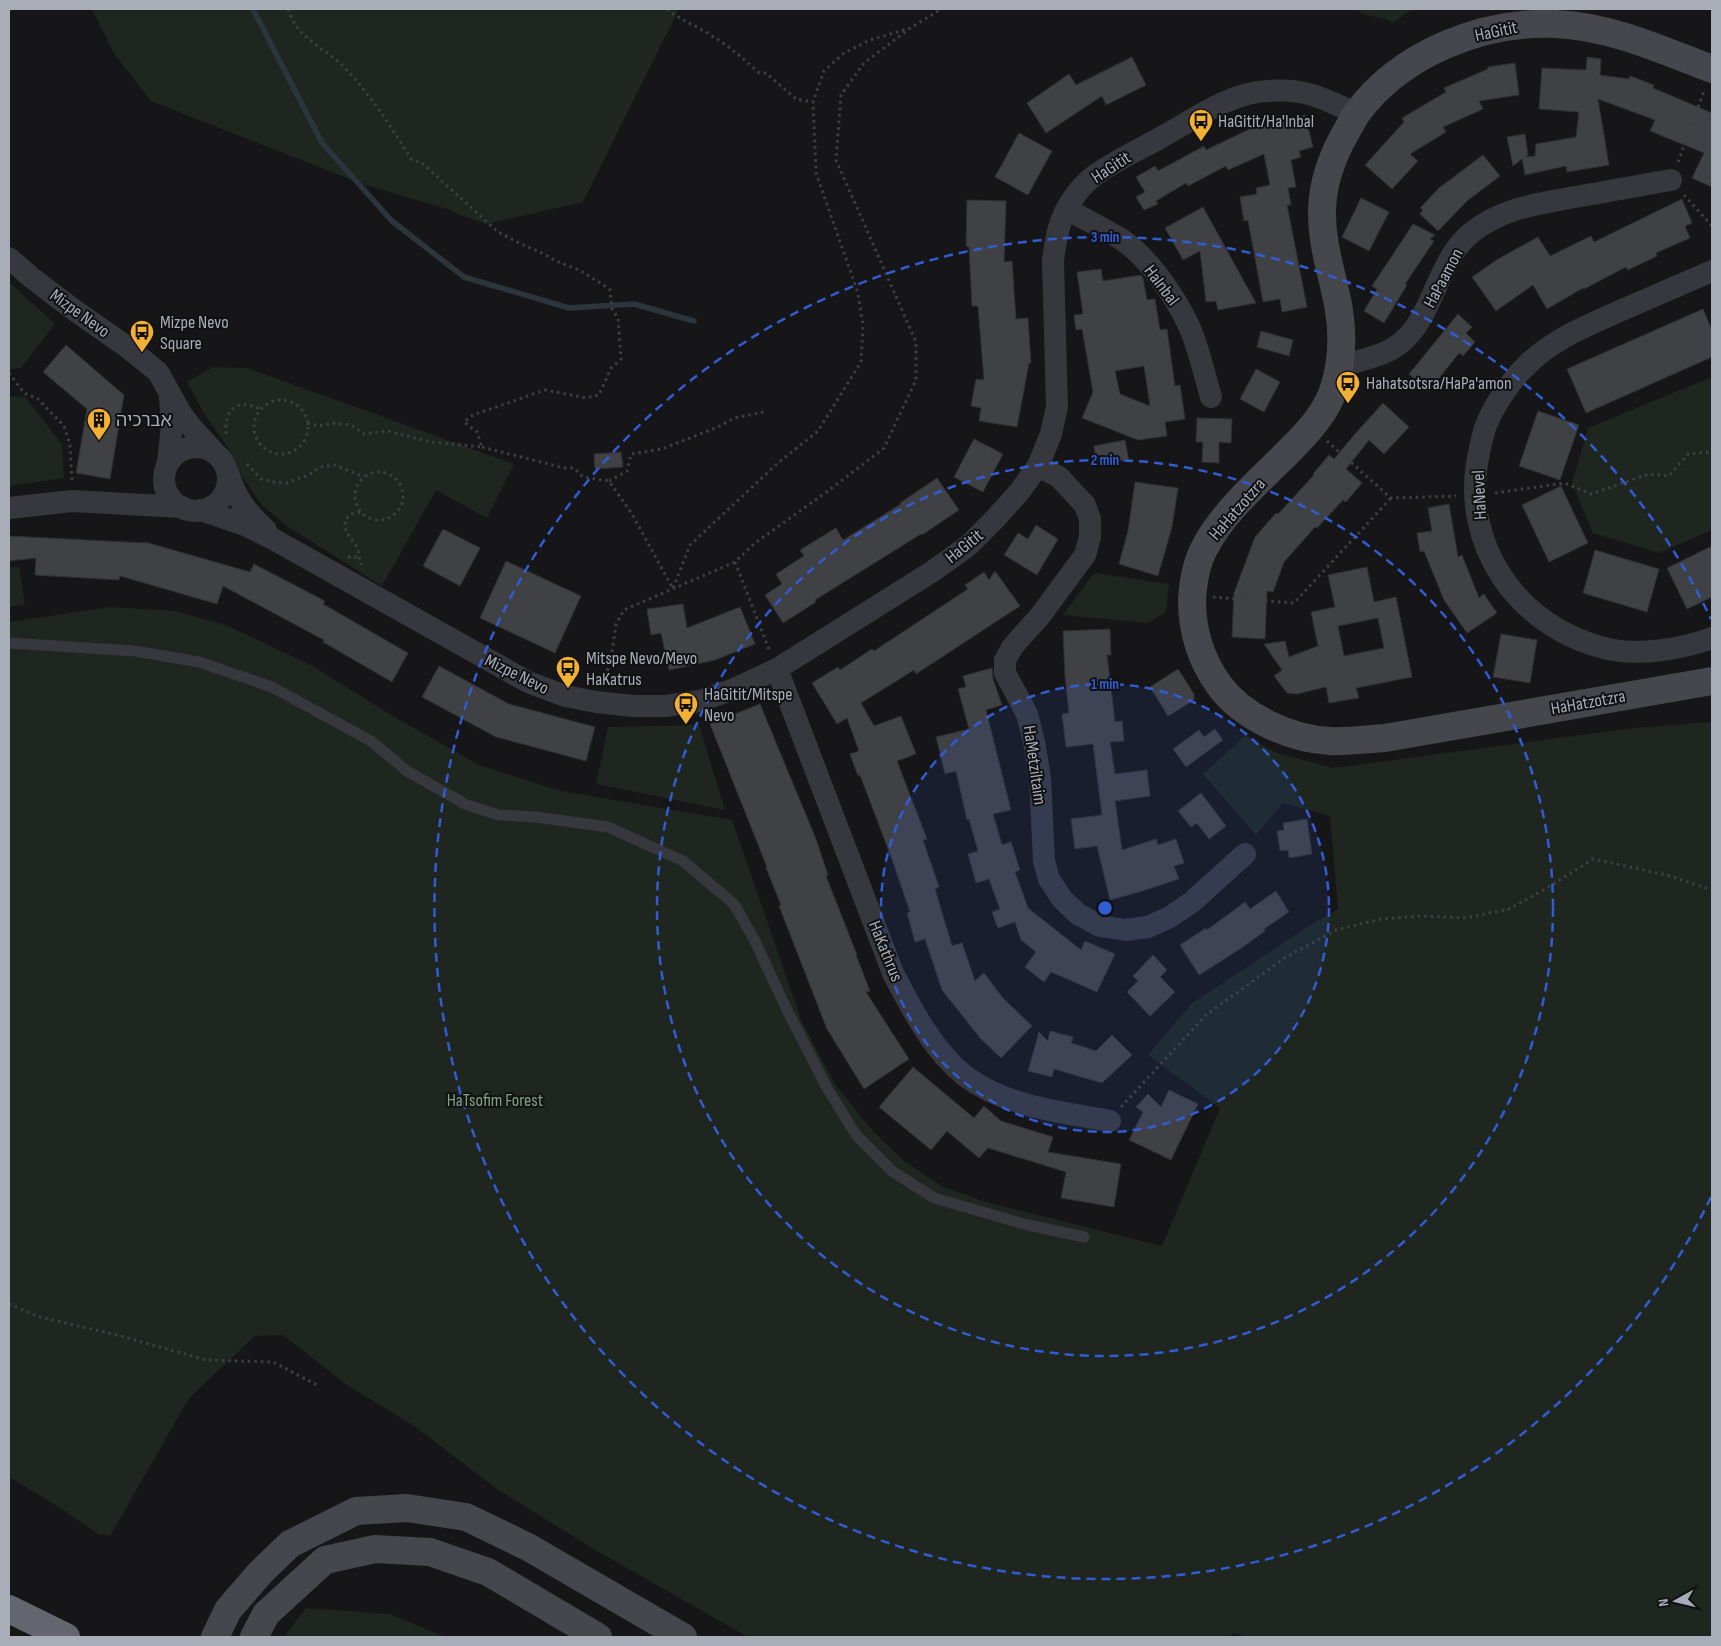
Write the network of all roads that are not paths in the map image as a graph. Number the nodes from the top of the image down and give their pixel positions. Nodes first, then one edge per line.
1 (1712, 69) edge
2 (1357, 114) junction
3 (1671, 180) road end
4 (1066, 209) junction
5 (9, 258) edge
6 (1712, 271) edge
7 (1340, 367) junction
8 (170, 391) junction
9 (1211, 397) dead end
10 (223, 454) junction
11 (1038, 466) junction
12 (166, 468) junction
13 (112, 504) junction
14 (9, 508) edge
15 (192, 509) junction
16 (280, 543) junction
17 (1712, 638) edge
18 (9, 643) edge
19 (777, 670) junction
20 (1712, 681) edge
21 (1245, 854) dead end
22 (1110, 1121) road end
23 (1084, 1237) dead end
24 (9, 1609) edge
25 (260, 1626) edge
26 (66, 1637) edge
27 (215, 1637) edge
28 (598, 1637) edge
29 (683, 1637) edge

1 - 2 street, HaGitit
2 - 4 street, HaGitit
2 - 7 street, HaHatzotzra
3 - 7 street, HaPaamon
4 - 9 street, HaInbal
4 - 11 street, HaGitit
5 - 8 street, Mizpe Nevo
6 - 17 street, HaNevel
7 - 20 street, HaHatzotzra
8 - 10 street, Mizpe Nevo
8 - 12 street
10 - 12 street
10 - 15 street
10 - 16 street, Mizpe Nevo
11 - 19 street, HaGitit
11 - 21 street, HaMetziltaim
12 - 13 street, Mizpe Nevo
12 - 15 street
13 - 14 street, Mizpe Nevo
13 - 15 street, Mizpe Nevo
15 - 16 street, Mizpe Nevo
16 - 19 street, Mizpe Nevo
18 - 23 lane
19 - 22 street, HaKathrus
24 - 26 highway
25 - 28 street
27 - 29 street

